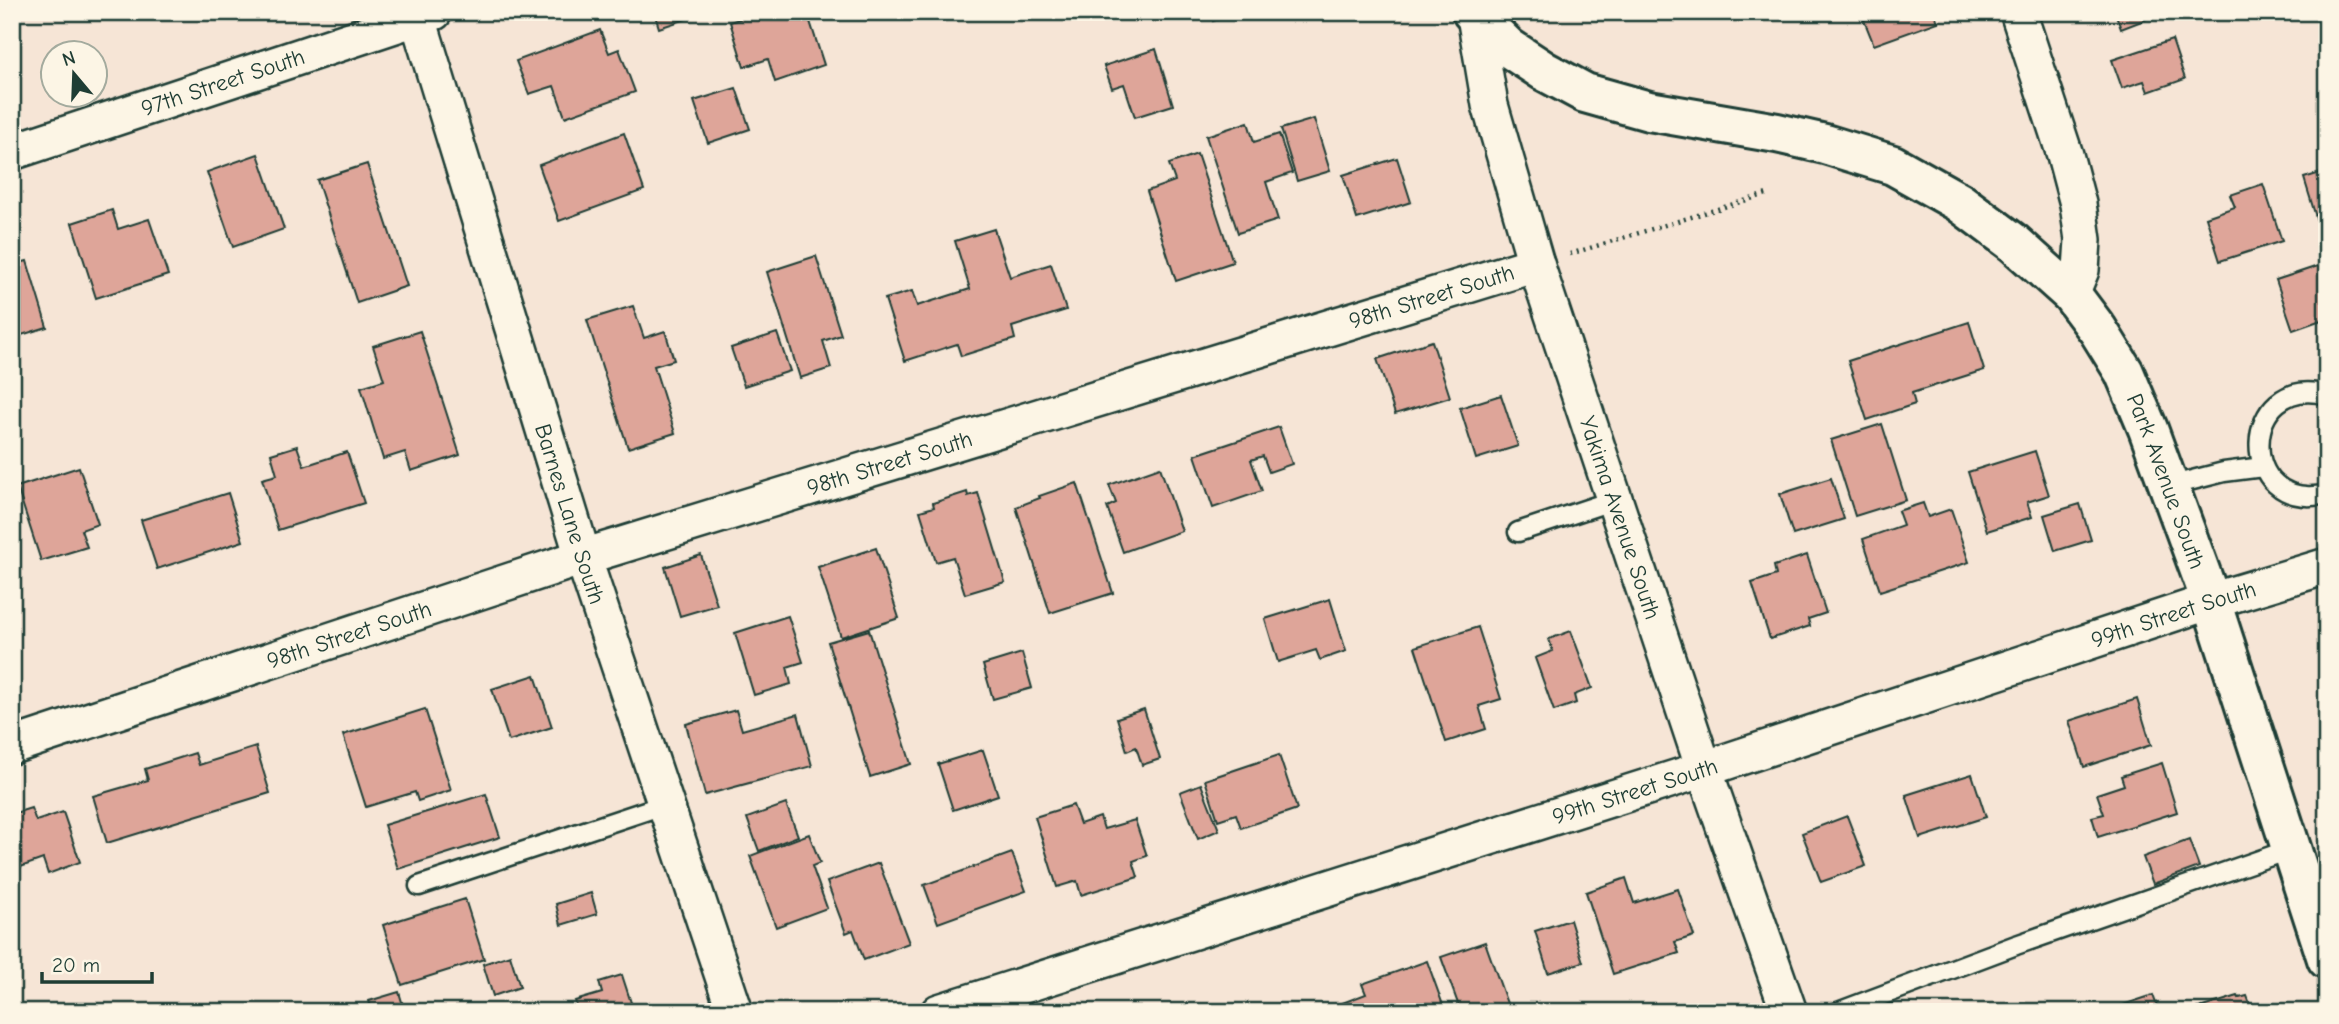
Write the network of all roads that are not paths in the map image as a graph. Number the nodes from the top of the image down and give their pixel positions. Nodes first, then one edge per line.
1 (2018, 12) edge
2 (422, 14) edge
3 (1474, 14) edge
4 (12, 152) edge
5 (1536, 264) junction
6 (2071, 294) junction
7 (2327, 395) edge
8 (2263, 467) junction
9 (2169, 486) junction
10 (2327, 494) edge
11 (1614, 500) junction
12 (1518, 532) dead end
13 (583, 557) junction
14 (2327, 566) edge
15 (2211, 601) junction
16 (12, 746) edge
17 (1704, 769) junction
18 (666, 804) junction
19 (2291, 849) junction
20 (419, 886) dead end
21 (2327, 959) edge
22 (736, 1012) edge
23 (939, 1012) edge
24 (1789, 1012) edge
25 (1838, 1012) edge

1 - 6 street
2 - 4 street, 97th Street South
2 - 13 street, Barnes Lane South
3 - 5 street, Yakima Avenue South
3 - 6 main road, Yakima Avenue South
5 - 11 street, Yakima Avenue South
5 - 13 street, 98th Street South
6 - 9 main road, Park Avenue South
7 - 8 lane
8 - 9 lane
8 - 10 lane
9 - 15 main road, Park Avenue South
11 - 12 lane
11 - 17 street, Yakima Avenue South
13 - 16 street, 98th Street South
13 - 18 street, Barnes Lane South
14 - 15 street, 99th Street South
15 - 17 street, 99th Street South
15 - 19 main road, Park Avenue South
17 - 23 street, 99th Street South
17 - 24 street, Yakima Avenue South
18 - 20 lane
18 - 22 street, Barnes Lane South
19 - 21 main road, Park Avenue South
19 - 25 lane

